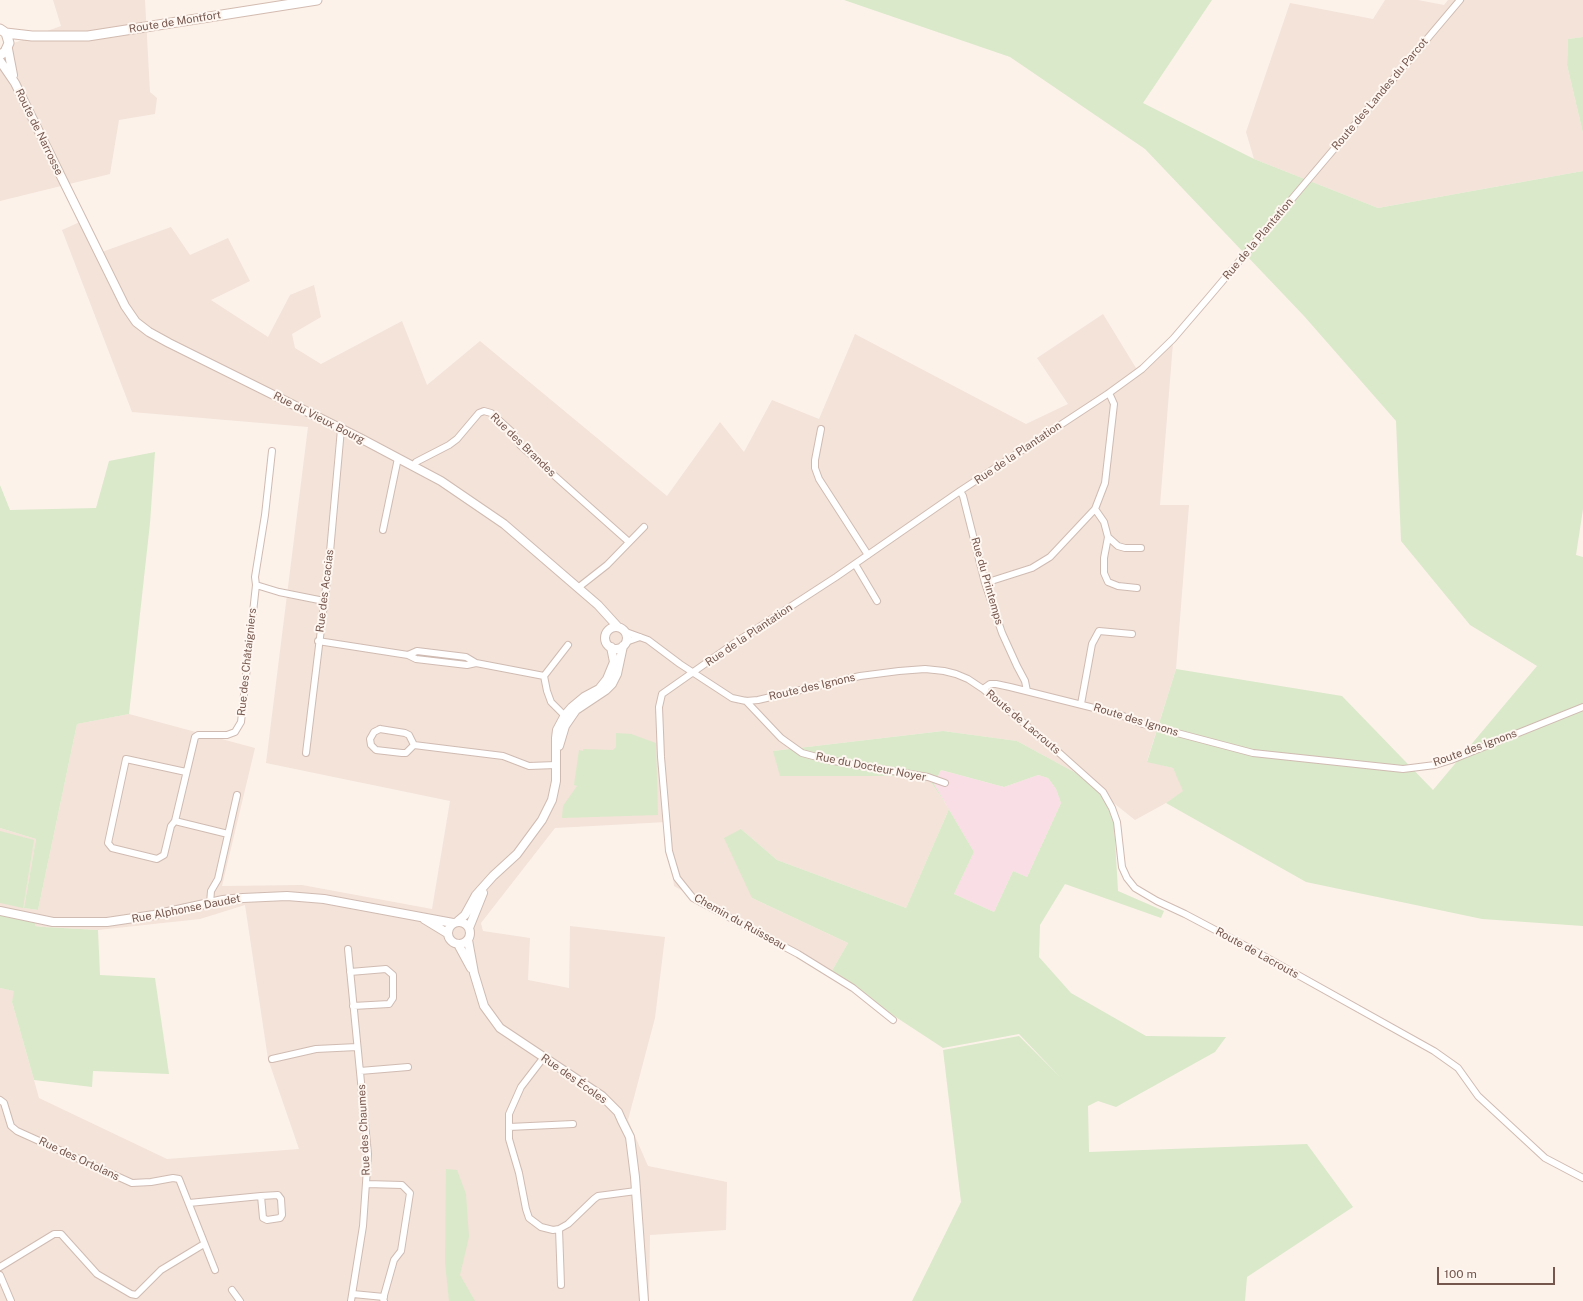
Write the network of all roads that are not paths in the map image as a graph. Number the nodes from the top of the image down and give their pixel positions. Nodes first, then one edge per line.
1 (317, 0) edge
2 (1460, 0) edge
3 (3, 31) edge
4 (32, 36) junction
5 (8, 47) junction
6 (0, 55) edge
7 (0, 61) edge
8 (15, 83) junction
9 (62, 180) joint
10 (1301, 188) joint
11 (1109, 393) junction
12 (341, 429) junction
13 (821, 429) dead end
14 (272, 451) dead end
15 (398, 458) junction
16 (414, 466) junction
17 (960, 492) junction
18 (1095, 509) junction
19 (644, 527) dead end
20 (384, 530) dead end
21 (1108, 537) junction
22 (629, 542) junction
23 (1141, 548) dead end
24 (868, 555) junction
25 (855, 564) junction
26 (985, 583) junction
27 (256, 585) junction
28 (579, 587) junction
29 (1137, 588) dead end
30 (324, 601) junction
31 (877, 601) dead end
32 (598, 605) junction
33 (618, 627) junction
34 (608, 631) junction
35 (626, 632) junction
36 (1132, 634) dead end
37 (640, 637) junction
38 (318, 641) junction
39 (625, 644) junction
40 (568, 645) dead end
41 (611, 647) junction
42 (694, 672) junction
43 (544, 676) junction
44 (983, 689) junction
45 (1027, 691) junction
46 (746, 701) junction
47 (1081, 704) junction
48 (1583, 707) edge
49 (567, 718) junction
50 (414, 745) junction
51 (306, 752) dead end
52 (556, 760) junction
53 (186, 772) junction
54 (945, 784) dead end
55 (237, 795) dead end
56 (175, 821) junction
57 (228, 834) junction
58 (487, 884) junction
59 (210, 903) junction
60 (0, 911) edge
61 (420, 917) junction
62 (455, 922) junction
63 (469, 928) junction
64 (447, 933) junction
65 (468, 940) junction
66 (458, 944) junction
67 (348, 950) dead end
68 (350, 972) junction
69 (474, 973) junction
70 (353, 1006) junction
71 (893, 1020) dead end
72 (357, 1047) junction
73 (544, 1057) junction
74 (272, 1059) dead end
75 (408, 1067) dead end
76 (360, 1071) junction
77 (0, 1100) edge
78 (573, 1124) dead end
79 (509, 1127) junction
80 (1583, 1178) edge
81 (367, 1184) junction
82 (636, 1191) junction
83 (262, 1196) junction
84 (189, 1202) junction
85 (559, 1229) junction
86 (204, 1244) junction
87 (0, 1267) edge
88 (216, 1270) dead end
89 (0, 1275) edge
90 (561, 1285) dead end
91 (232, 1290) dead end
92 (353, 1294) junction
93 (384, 1299) edge
94 (11, 1301) edge
95 (240, 1301) edge
96 (351, 1301) edge
97 (644, 1301) edge

1 - 4 main road, Route de Montfort
2 - 10 street, Route des Landes du Parcot
3 - 4 main road, Route de Montfort
3 - 5 main road
4 - 5 main road, Route de Montfort
5 - 6 main road, Route de Montfort
5 - 8 street, Route de Narrosse
7 - 8 street, Route de Narrosse
8 - 9 street, Route de Narrosse
9 - 12 street, Rue du Vieux Bourg
10 - 11 street, Rue de la Plantation
11 - 17 street, Rue de la Plantation
11 - 18 street
12 - 15 street, Rue du Vieux Bourg
12 - 30 street, Rue des Acacias
13 - 24 street
14 - 27 street
15 - 16 street, Rue du Vieux Bourg
15 - 20 street
16 - 22 street, Rue des Brandes
16 - 28 street, Rue du Vieux Bourg
17 - 24 street, Rue de la Plantation
17 - 26 street, Rue du Printemps
18 - 21 street
18 - 26 street
19 - 22 street
21 - 23 street
21 - 29 street
22 - 28 street
24 - 25 street, Rue de la Plantation
25 - 31 street
25 - 42 street, Rue de la Plantation
26 - 45 street, Rue du Printemps
27 - 30 street
27 - 53 street, Rue des Châtaigniers
28 - 32 street, Rue du Vieux Bourg
30 - 38 street, Rue des Acacias
32 - 33 street, Rue du Vieux Bourg
32 - 34 street
33 - 34 street
33 - 35 street
34 - 41 street
35 - 37 street
35 - 39 street
36 - 47 street
37 - 39 street
37 - 42 street
38 - 43 street
38 - 51 street, Rue des Acacias
39 - 41 street
39 - 49 street
40 - 43 street
41 - 49 street
42 - 46 street, Route des Ignons
42 - 71 street, Chemin du Ruisseau
43 - 49 street
44 - 45 street, Route des Ignons
44 - 46 street, Route des Ignons
44 - 80 street, Route de Lacrouts
45 - 47 street, Route des Ignons
46 - 54 street, Rue du Docteur Noyer
47 - 48 street, Route des Ignons
49 - 52 street
50 - 50 street
50 - 52 street
52 - 58 street
53 - 56 street, Rue des Châtaigniers
53 - 56 street, Rue des Châtaigniers
55 - 57 street
56 - 57 street
57 - 59 street
58 - 62 street
58 - 63 street
59 - 60 street, Rue Alphonse Daudet
59 - 61 street, Rue Alphonse Daudet
61 - 62 street, Rue Alphonse Daudet
61 - 64 street, Rue Alphonse Daudet
62 - 63 street
62 - 64 street
63 - 65 street
64 - 66 street
65 - 66 street
65 - 69 street, Rue des Écoles
66 - 69 street, Rue des Écoles
67 - 68 street, Rue des Chaumes
68 - 70 street, Rue des Chaumes
68 - 70 street
69 - 73 street, Rue des Écoles
70 - 72 street, Rue des Chaumes
72 - 74 street
72 - 76 street, Rue des Chaumes
73 - 79 street
73 - 82 street, Rue des Écoles
75 - 76 street
76 - 81 street, Rue des Chaumes
77 - 84 street, Rue des Ortolans
78 - 79 street
79 - 85 street
81 - 92 street, Rue des Chaumes
81 - 93 street
82 - 85 street
82 - 97 street, Rue des Écoles
83 - 83 street
83 - 84 street
84 - 86 street
85 - 90 street
86 - 87 street
86 - 88 street
89 - 94 street
91 - 95 street
92 - 93 street
92 - 96 street, Rue des Chaumes

